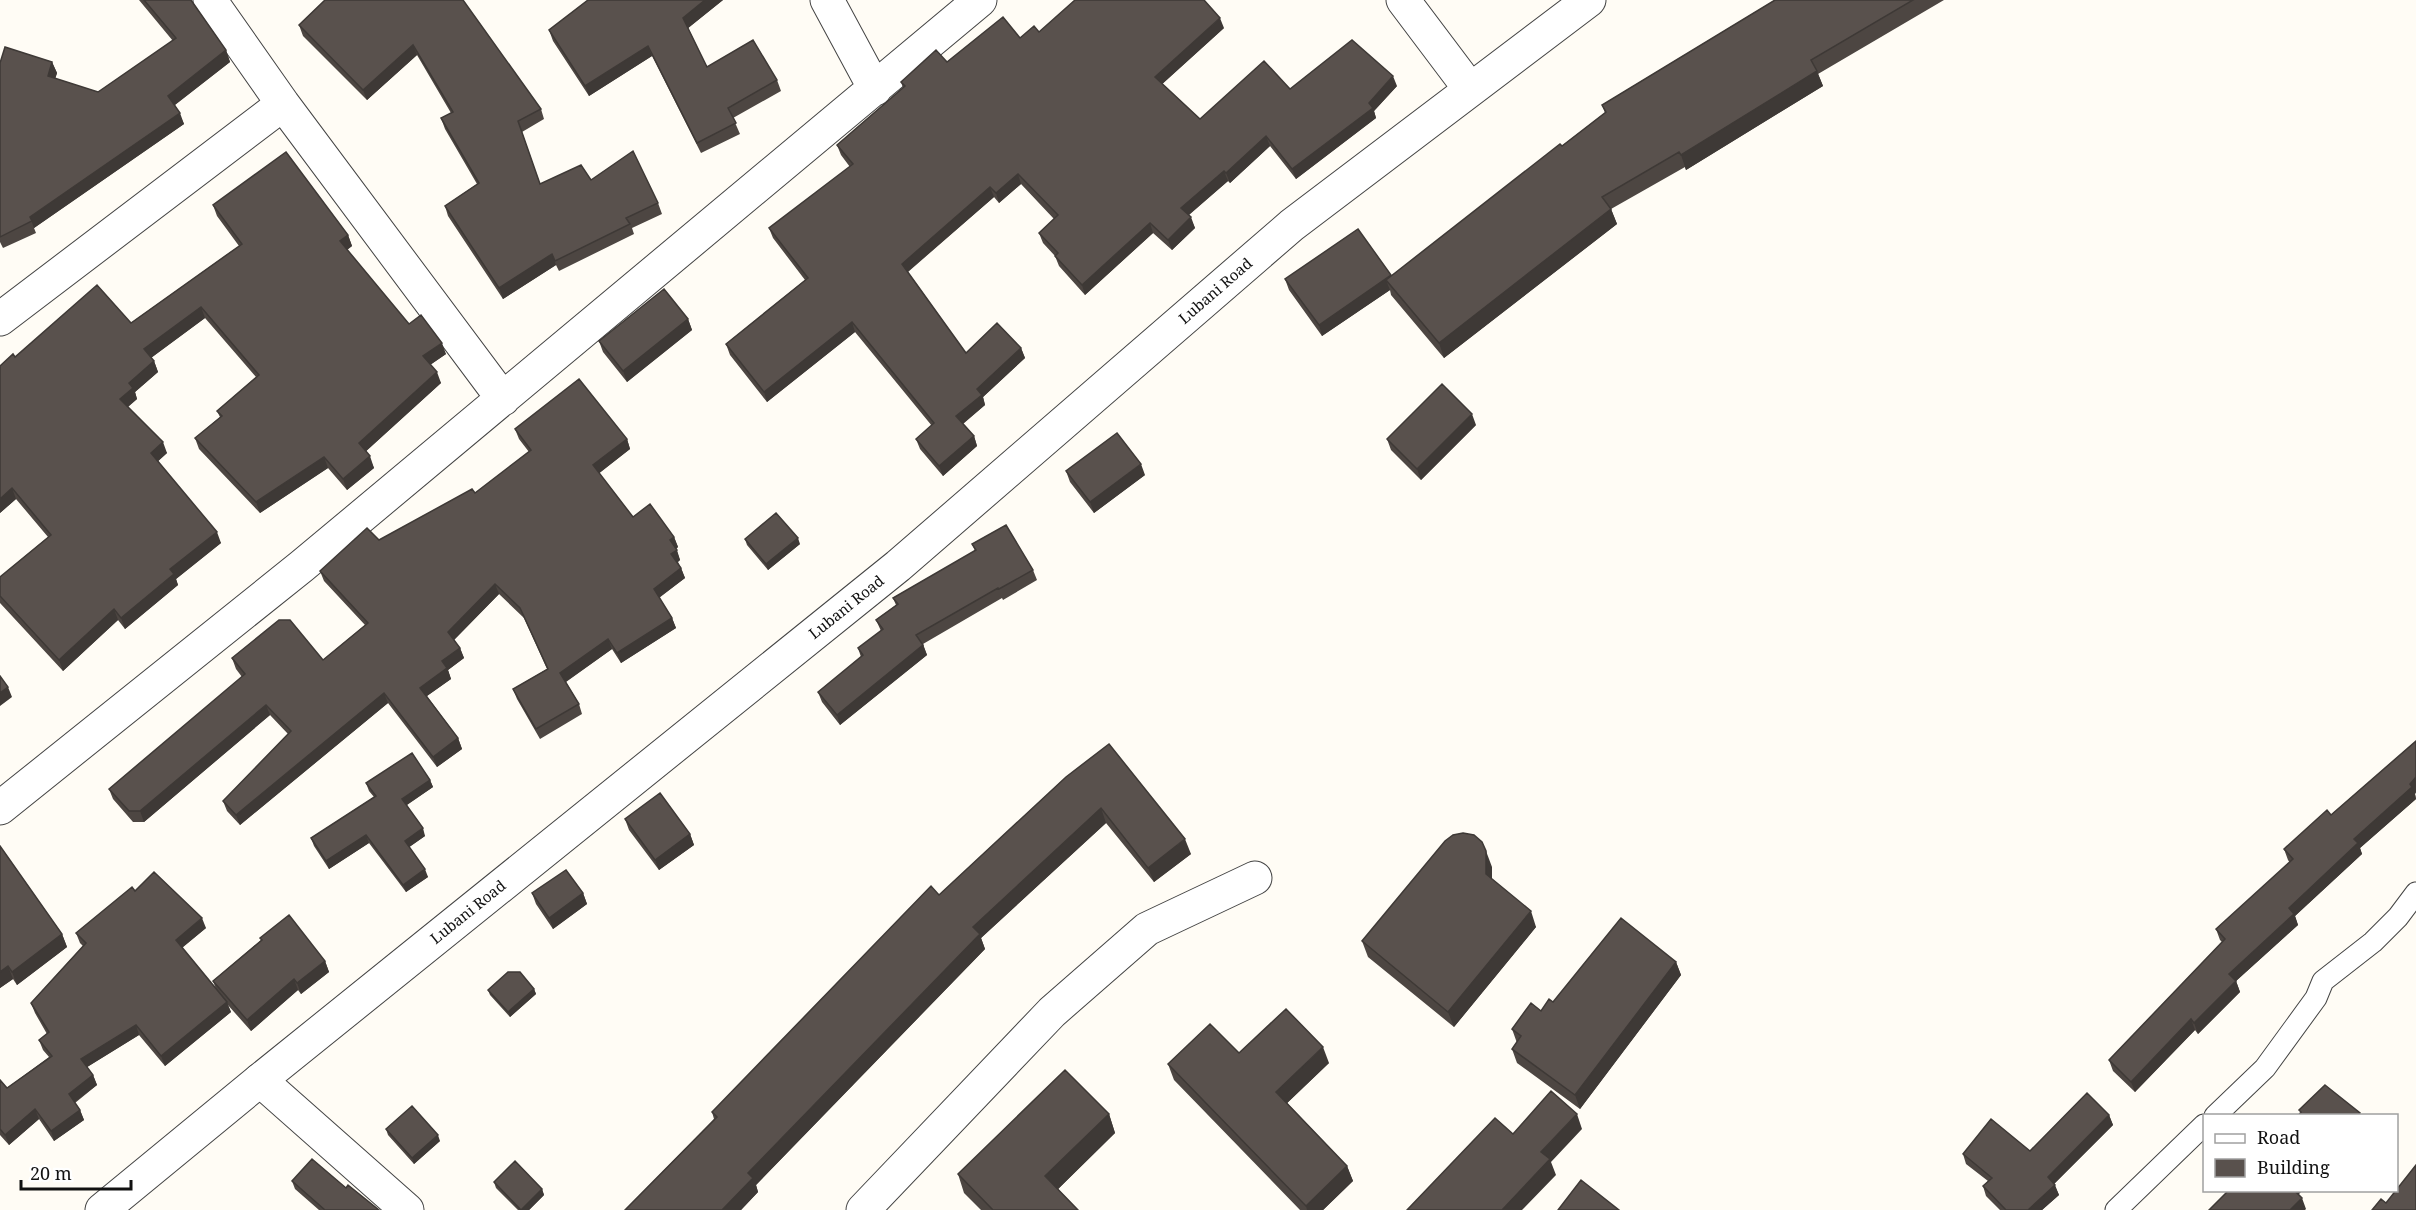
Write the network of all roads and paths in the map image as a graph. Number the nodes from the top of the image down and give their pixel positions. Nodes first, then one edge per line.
1 (210, 0) edge
2 (827, 0) edge
3 (980, 0) edge
4 (1403, 0) edge
5 (1589, 0) edge
6 (1470, 88) junction
7 (875, 89) junction
8 (283, 104) junction
9 (0, 319) edge
10 (503, 399) junction
11 (0, 808) edge
12 (1255, 878) dead end
13 (2416, 893) edge
14 (260, 1080) junction
15 (2217, 1114) edge
16 (2203, 1127) edge
17 (102, 1210) edge
18 (407, 1210) edge
19 (863, 1210) edge
20 (2116, 1210) edge

1 - 8 street
2 - 7 street
3 - 7 street
4 - 6 street
5 - 6 street, Lubani Road
6 - 14 street, Lubani Road
7 - 10 street
8 - 9 street
8 - 10 street
10 - 11 street
12 - 19 street
13 - 15 lane
14 - 17 street, Lubani Road
14 - 18 street
16 - 20 lane

